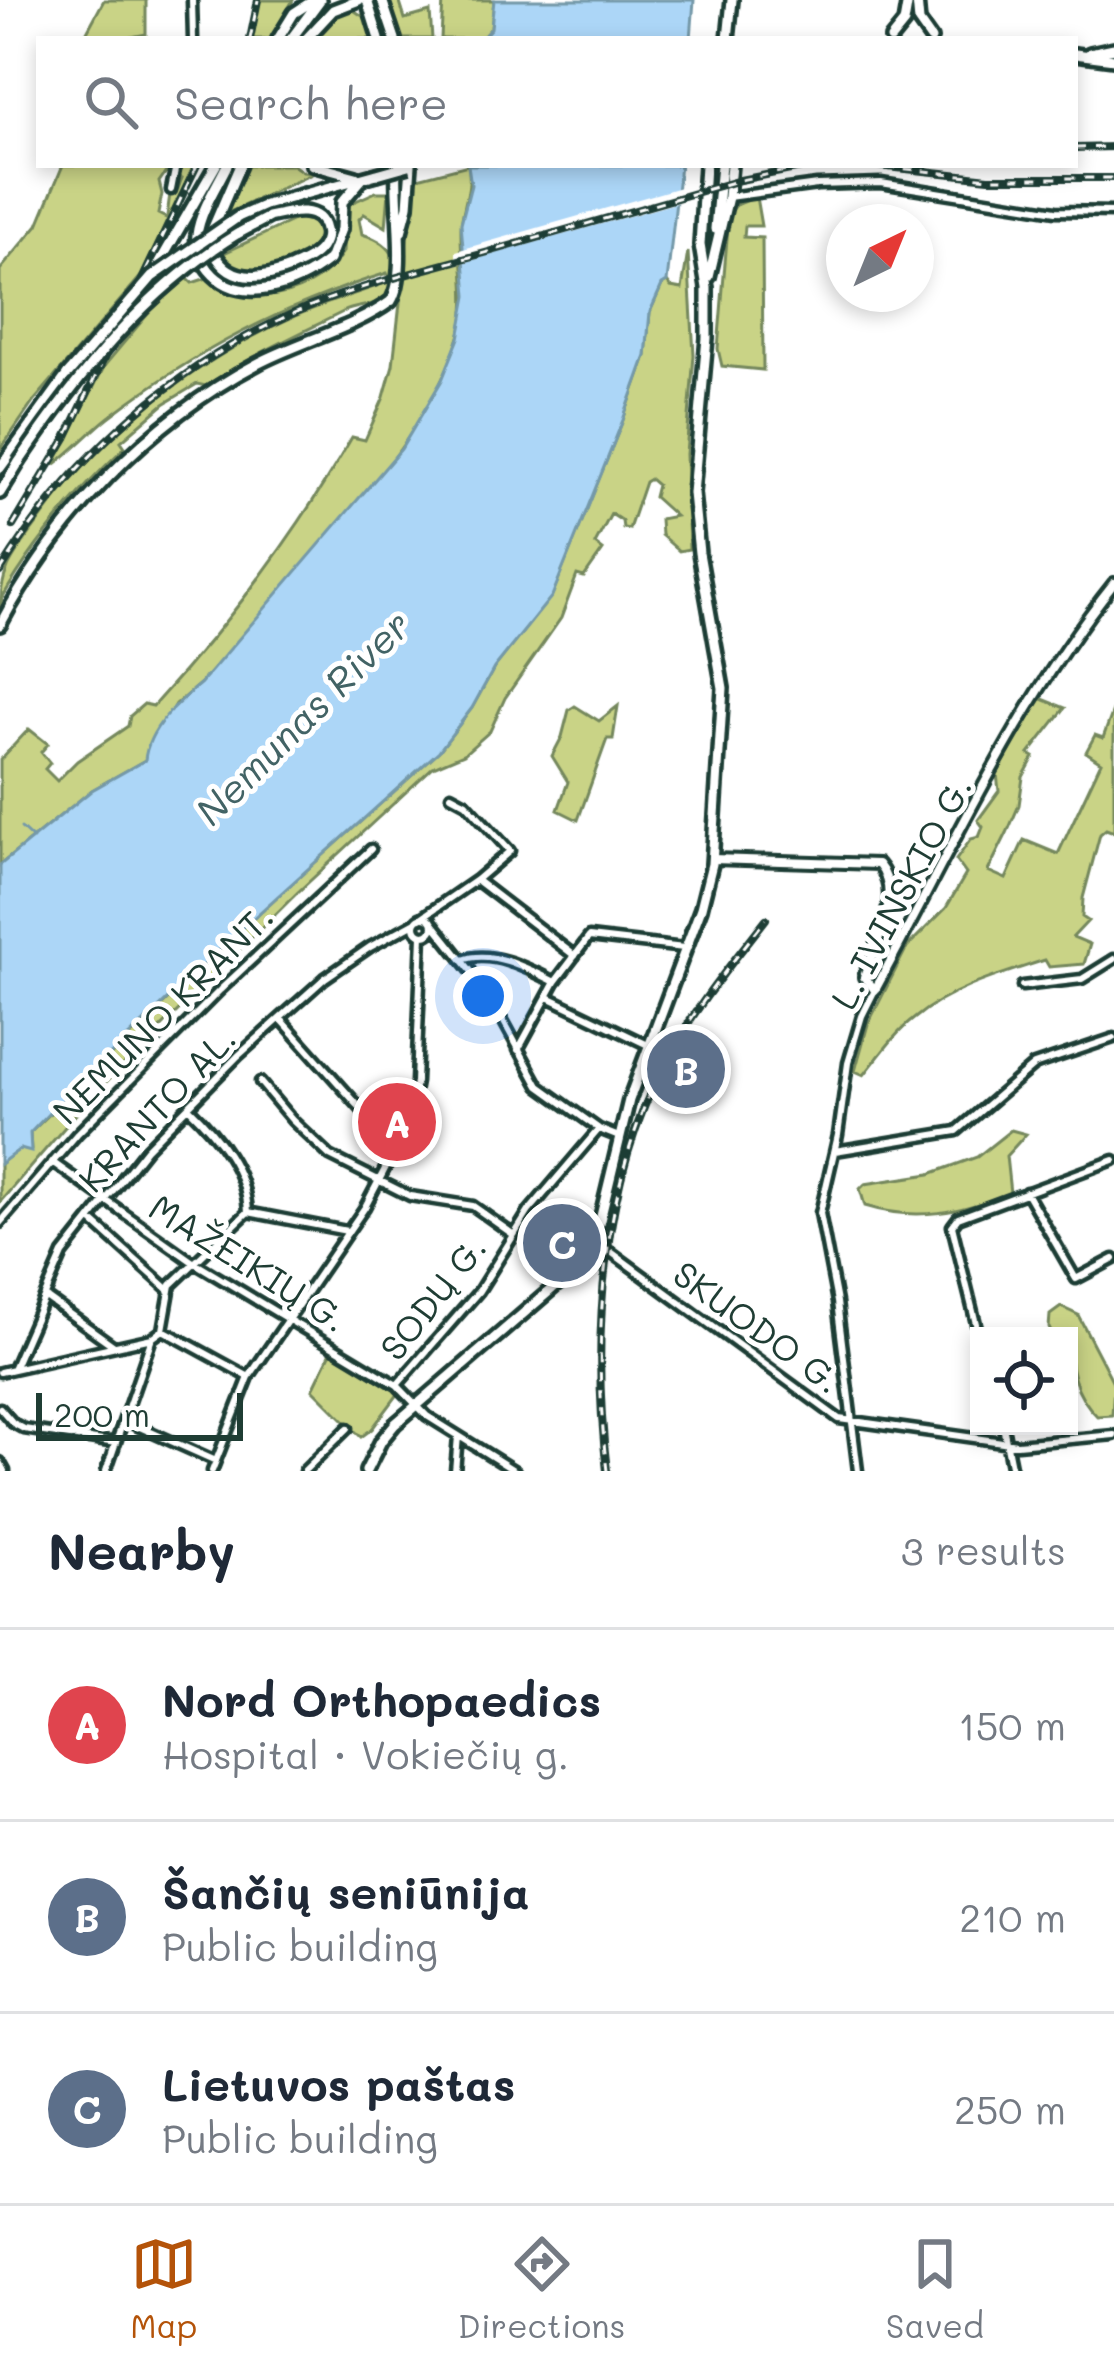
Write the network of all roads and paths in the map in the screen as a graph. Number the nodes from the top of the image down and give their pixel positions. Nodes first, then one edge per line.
1 (192, 0) edge
2 (317, 0) edge
3 (363, 0) edge
4 (382, 0) edge
5 (732, 0) edge
6 (912, 0) edge
7 (193, 36) edge
8 (280, 36) edge
9 (294, 36) edge
10 (309, 36) edge
11 (378, 36) edge
12 (394, 36) edge
13 (728, 36) edge
14 (893, 36) edge
15 (929, 36) edge
16 (1114, 48) edge
17 (1078, 54) edge
18 (1114, 59) edge
19 (175, 168) edge
20 (214, 168) edge
21 (226, 168) edge
22 (239, 168) edge
23 (323, 168) edge
24 (397, 168) edge
25 (399, 168) edge
26 (410, 168) edge
27 (705, 168) edge
28 (721, 168) edge
29 (731, 168) edge
30 (362, 179) junction
31 (171, 190) dead end
32 (728, 197) junction
33 (293, 200) junction
34 (1114, 212) edge
35 (268, 217) junction
36 (399, 238) junction
37 (713, 252) junction
38 (152, 277) junction
39 (706, 288) junction
40 (0, 468) edge
41 (0, 493) edge
42 (1114, 583) edge
43 (0, 626) edge
44 (451, 795) dead end
45 (371, 850) dead end
46 (712, 859) junction
47 (476, 880) junction
48 (425, 923) junction
49 (687, 948) junction
50 (575, 956) junction
51 (1114, 958) edge
52 (463, 960) junction
53 (555, 982) junction
54 (1022, 986) dead end
55 (875, 989) junction
56 (548, 997) junction
57 (281, 1019) junction
58 (1114, 1038) edge
59 (650, 1046) junction
60 (518, 1050) junction
61 (260, 1082) dead end
62 (188, 1106) junction
63 (598, 1129) junction
64 (620, 1137) junction
65 (396, 1148) junction
66 (835, 1151) junction
67 (1114, 1160) edge
68 (52, 1162) junction
69 (378, 1181) junction
70 (1026, 1192) junction
71 (104, 1201) junction
72 (248, 1212) junction
73 (90, 1219) junction
74 (0, 1223) edge
75 (347, 1232) junction
76 (514, 1234) junction
77 (595, 1241) junction
78 (1114, 1259) edge
79 (194, 1262) junction
80 (168, 1289) junction
81 (47, 1298) junction
82 (286, 1320) junction
83 (977, 1327) edge
84 (164, 1330) junction
85 (152, 1338) junction
86 (114, 1346) junction
87 (13, 1369) junction
88 (0, 1372) edge
89 (249, 1377) junction
90 (397, 1385) junction
91 (416, 1406) junction
92 (0, 1408) edge
93 (124, 1420) junction
94 (853, 1422) junction
95 (348, 1429) dead end
96 (1005, 1435) edge
97 (1114, 1435) edge
98 (458, 1436) junction
99 (1007, 1442) junction
100 (116, 1443) junction
101 (216, 1461) junction
102 (0, 1462) edge
103 (5, 1471) edge
104 (106, 1471) edge
105 (212, 1471) edge
106 (304, 1471) edge
107 (366, 1471) edge
108 (455, 1471) edge
109 (515, 1471) edge
110 (858, 1471) edge
111 (1012, 1471) edge

1 - 7 street
2 - 8 main road
2 - 9 main road
3 - 10 main road
3 - 11 main road
4 - 12 main road
5 - 13 main road
6 - 14 main road
6 - 15 main road
16 - 17 main road
17 - 18 main road
19 - 31 street
20 - 38 main road
21 - 30 main road
22 - 35 main road
23 - 30 main road
24 - 36 main road
25 - 30 main road, bridge
26 - 36 main road
27 - 39 main road
28 - 37 main road
29 - 32 main road
30 - 33 main road
32 - 34 street
32 - 37 main road
33 - 35 main road
33 - 38 main road, bridge
35 - 41 main road, bridge
36 - 43 main road
37 - 39 main road
38 - 40 main road, bridge
39 - 46 main road
42 - 55 street, L. IVINSKIO G.
44 - 47 street, KRANTO AL.
45 - 68 street, NEMUNO KRANT.
46 - 49 main road
46 - 55 street
47 - 48 street, KRANTO AL.
47 - 50 street
48 - 52 street
48 - 57 street, KRANTO AL.
48 - 65 street
49 - 50 street
49 - 59 main road
50 - 53 street
51 - 54 street
52 - 53 street
52 - 60 street
53 - 56 street
55 - 66 street, L. IVINSKIO G.
56 - 59 street
56 - 60 street
57 - 62 street, KRANTO AL.
57 - 65 street
58 - 66 street
59 - 64 main road
60 - 63 street
61 - 69 street
62 - 71 street, KRANTO AL.
62 - 72 street
63 - 64 street
63 - 76 street, SODŲ G.
64 - 77 main road
65 - 69 street
66 - 94 street, L. IVINSKIO G.
67 - 70 street
68 - 71 street, MAŽEIKIŲ G.
68 - 74 street, NEMUNO KRANT.
69 - 75 street
69 - 76 street
70 - 78 street
70 - 83 street
71 - 73 street, KRANTO AL.
71 - 79 street, MAŽEIKIŲ G.
72 - 75 street
72 - 79 street
73 - 80 street
73 - 81 street, KRANTO AL.
75 - 82 street
76 - 90 street, SODŲ G.
77 - 91 main road
77 - 94 street, SKUODO G.
79 - 80 street
79 - 82 street, MAŽEIKIŲ G.
80 - 84 street
81 - 86 street
81 - 87 street, KRANTO AL.
82 - 89 street
82 - 90 street, MAŽEIKIŲ G.
84 - 85 street
84 - 89 street
85 - 86 street
85 - 93 street
86 - 87 street
87 - 88 street
89 - 101 street
90 - 91 street, MAŽEIKIŲ G.
91 - 98 street, MAŽEIKIŲ G.
91 - 107 main road
92 - 100 street
93 - 100 street
93 - 101 street
94 - 99 street, SKUODO G.
94 - 110 street, L. IVINSKIO G.
95 - 106 street
96 - 99 street
97 - 99 street, SKUODO G.
98 - 108 street
98 - 109 street, MAŽEIKIŲ G.
99 - 111 street
100 - 104 street
101 - 105 street
102 - 103 street

